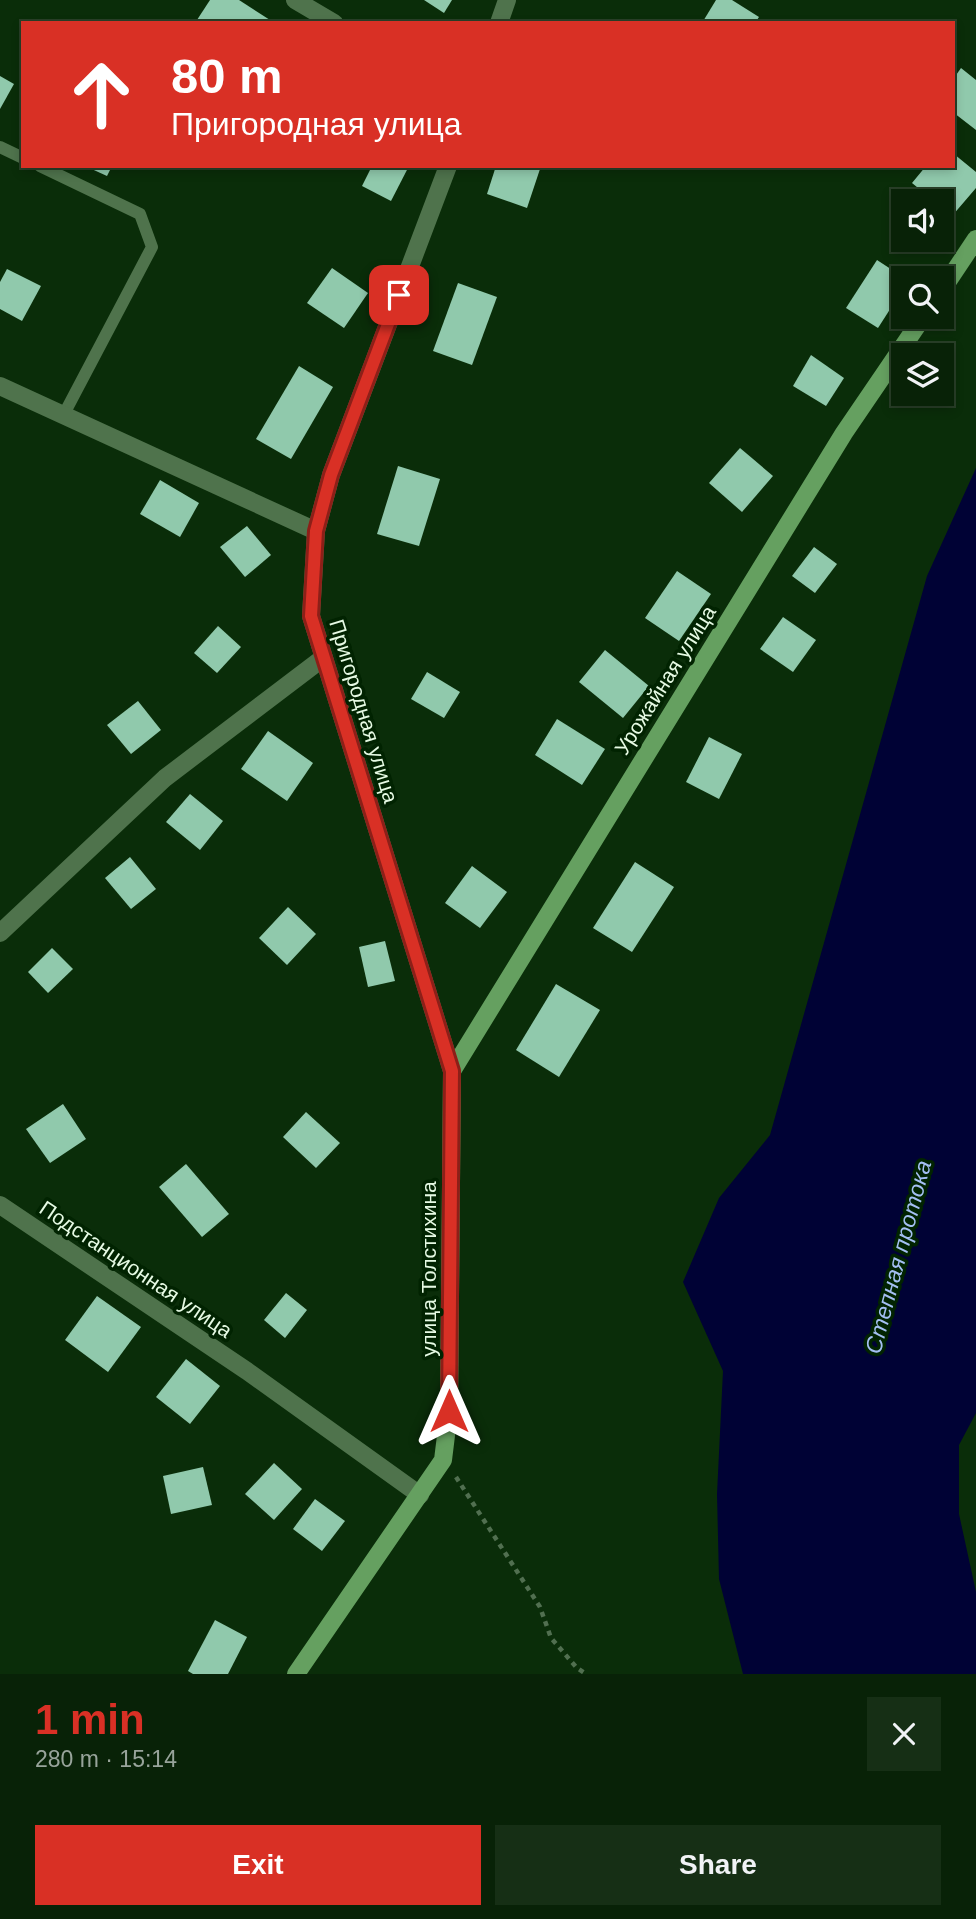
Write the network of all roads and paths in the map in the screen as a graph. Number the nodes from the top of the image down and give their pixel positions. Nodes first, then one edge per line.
1 (295, 0) edge
2 (507, 0) edge
3 (331, 21) edge
4 (500, 21) edge
5 (0, 147) edge
6 (21, 157) edge
7 (44, 168) edge
8 (447, 168) edge
9 (976, 239) edge
10 (954, 271) edge
11 (915, 329) edge
12 (0, 386) edge
13 (63, 416) junction
14 (316, 531) junction
15 (323, 658) junction
16 (0, 933) edge
17 (452, 1071) junction
18 (0, 1205) edge
19 (443, 1460) junction
20 (420, 1495) junction
21 (296, 1674) edge
22 (586, 1674) edge

1 - 3 street
2 - 4 street
5 - 6 lane
7 - 13 lane
8 - 14 street, Пригородная улица
9 - 10 street
11 - 17 street, Урожайная улица
12 - 13 street
13 - 14 street
14 - 15 street, Пригородная улица
15 - 16 street
15 - 17 street, Пригородная улица
17 - 19 street, улица Толстихина
18 - 20 street, Подстанционная улица
19 - 20 street, улица Толстихина
19 - 22 path
20 - 21 street, улица Толстихина

